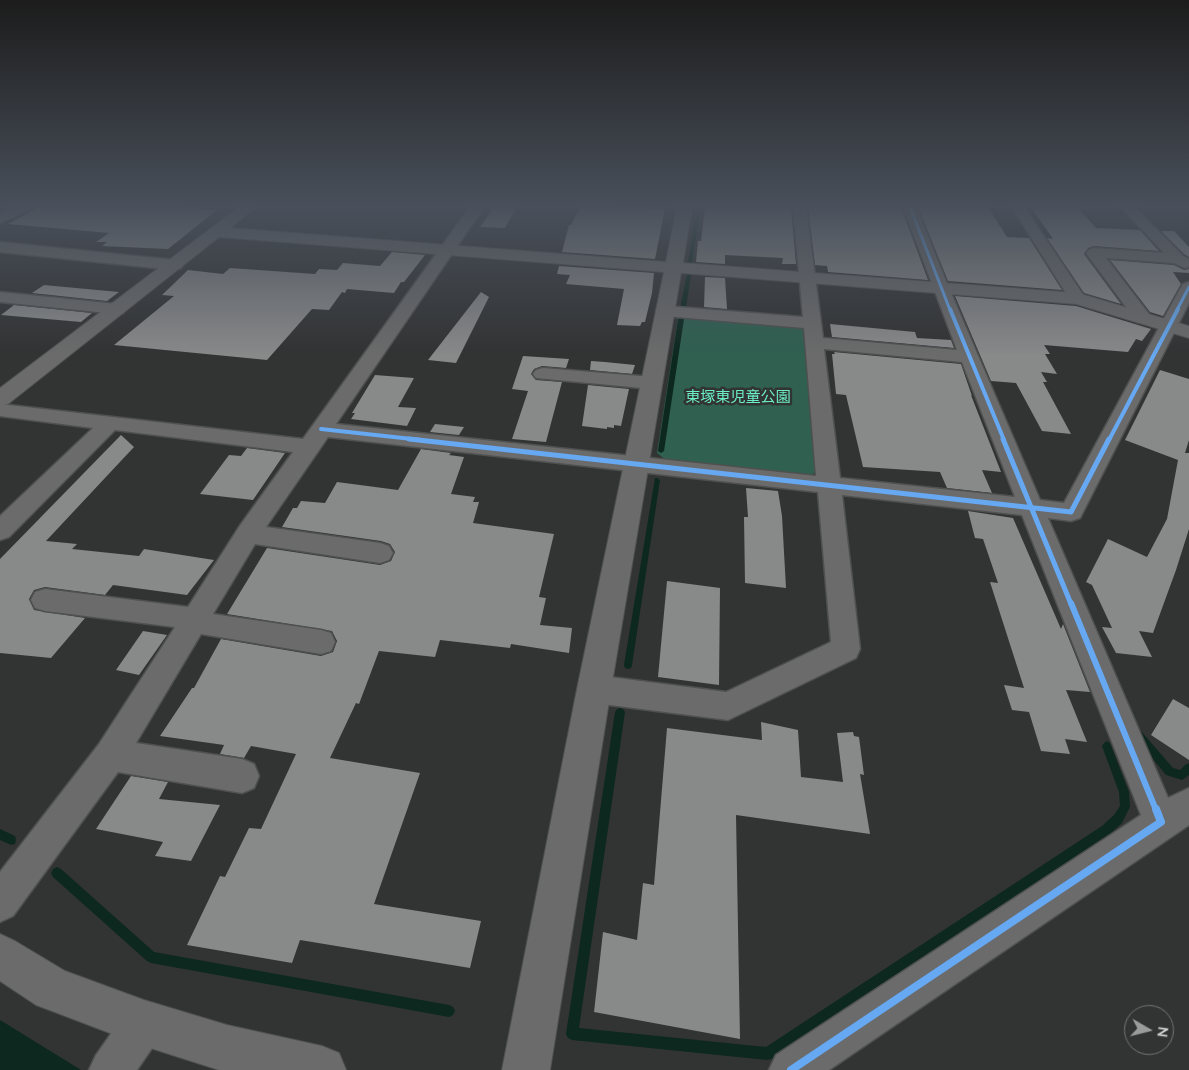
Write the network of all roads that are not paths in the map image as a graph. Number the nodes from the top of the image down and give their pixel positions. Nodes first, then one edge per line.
1 (97, 257) edge
2 (185, 257) edge
3 (441, 257) edge
4 (541, 257) edge
5 (675, 257) edge
6 (805, 257) edge
7 (929, 257) edge
8 (1051, 257) edge
9 (1097, 257) edge
10 (1133, 257) edge
11 (1183, 262) edge
12 (175, 265) junction
13 (673, 268) junction
14 (807, 278) junction
15 (1189, 287) edge
16 (941, 288) junction
17 (0, 297) edge
18 (1078, 299) junction
19 (117, 309) junction
20 (665, 311) junction
21 (1143, 318) junction
22 (1179, 329) edge
23 (813, 333) junction
24 (970, 357) junction
25 (543, 374) dead end
26 (652, 384) junction
27 (0, 399) edge
28 (0, 410) edge
29 (110, 423) junction
30 (315, 438) junction
31 (636, 463) junction
32 (828, 486) junction
33 (1033, 509) junction
34 (0, 531) edge
35 (248, 534) junction
36 (380, 553) dead end
37 (45, 600) dead end
38 (194, 621) junction
39 (321, 642) dead end
40 (594, 689) junction
41 (111, 755) junction
42 (242, 776) dead end
43 (1175, 814) edge
44 (0, 903) edge
45 (0, 956) edge
46 (144, 1023) junction
47 (112, 1070) edge
48 (322, 1070) edge
49 (526, 1070) edge
50 (791, 1070) edge

1 - 12 street
2 - 12 street
3 - 30 street
4 - 13 street
5 - 13 street
6 - 14 street
7 - 16 street
8 - 18 street
9 - 21 street
10 - 11 street
12 - 19 street
13 - 14 street
13 - 20 street
14 - 16 street
14 - 23 street
15 - 22 street
16 - 18 street
16 - 24 street
17 - 19 street
18 - 21 street
19 - 27 street
20 - 23 street
20 - 26 street
21 - 22 street
22 - 33 street
23 - 24 street
23 - 32 street
24 - 33 street
25 - 26 street
26 - 31 street
28 - 29 street
29 - 30 street
29 - 34 street
30 - 31 street
30 - 35 street
31 - 32 street
31 - 40 street
32 - 33 street
32 - 40 street
33 - 43 street
35 - 36 street
35 - 38 street
37 - 38 street
38 - 39 street
38 - 41 street
40 - 49 street
41 - 42 street
41 - 44 street
43 - 50 street
45 - 46 street
46 - 47 street
46 - 48 street

